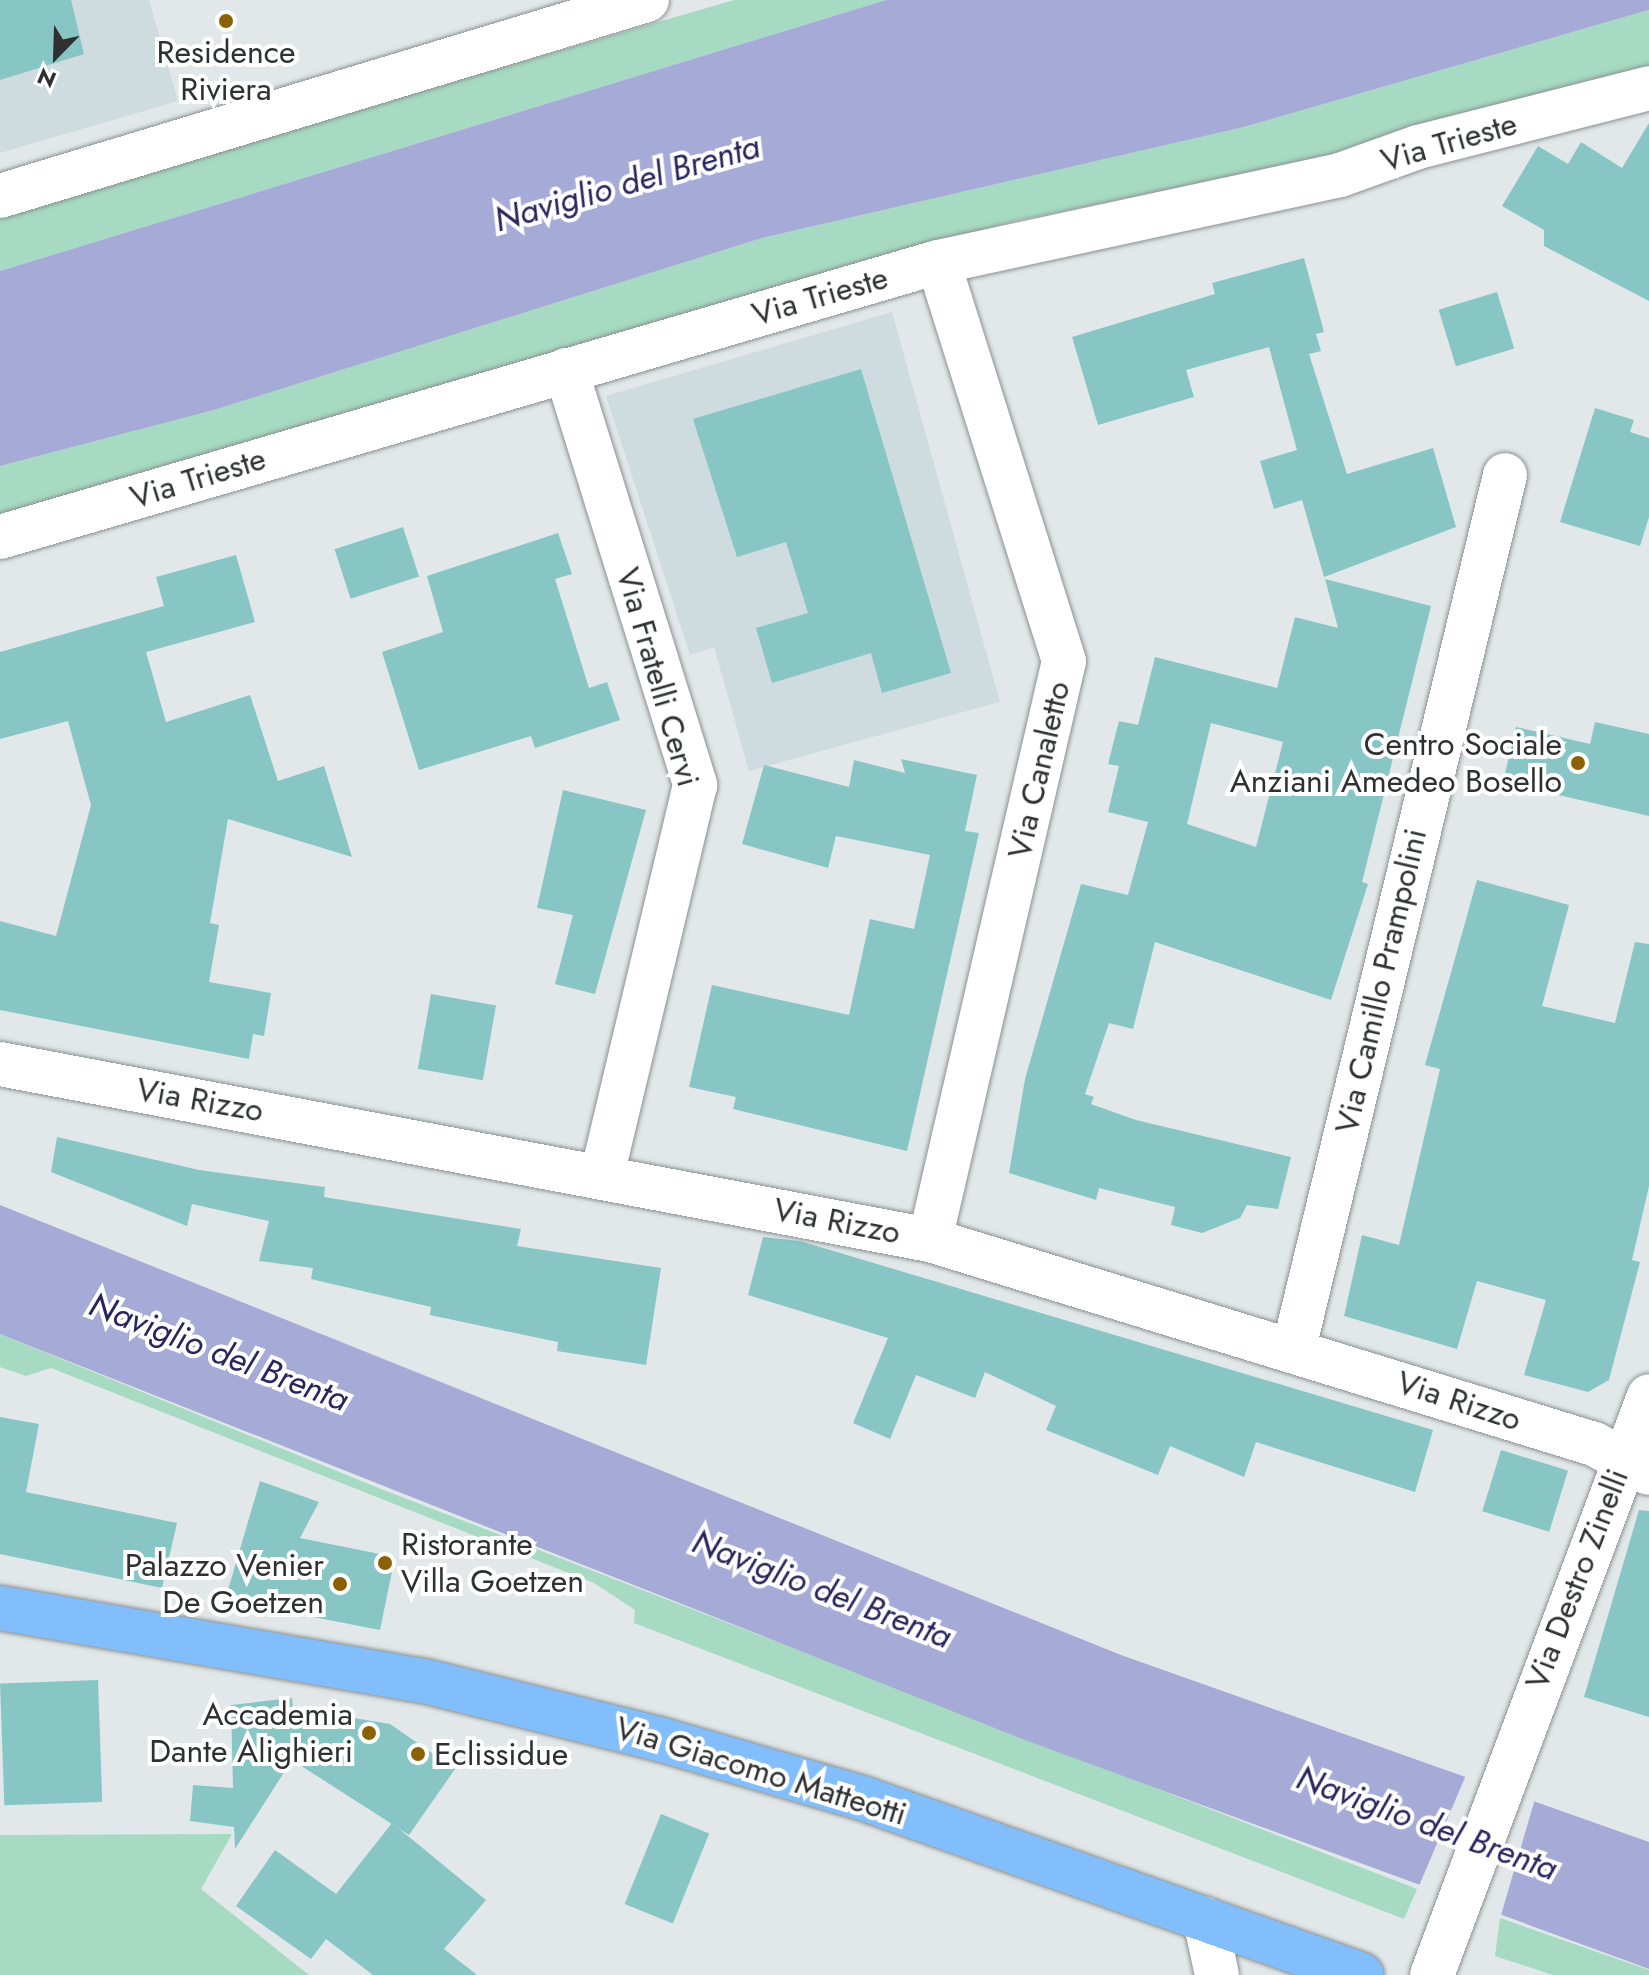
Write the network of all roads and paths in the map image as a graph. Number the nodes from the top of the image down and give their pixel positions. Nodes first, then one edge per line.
1 (647, 0) edge
2 (1649, 88) edge
3 (0, 196) edge
4 (938, 262) junction
5 (566, 370) junction
6 (1505, 475) dead end
7 (0, 537) edge
8 (0, 1064) edge
9 (602, 1174) junction
10 (930, 1240) junction
11 (1294, 1348) junction
12 (1649, 1396) edge
13 (1636, 1466) edge
14 (0, 1608) edge
15 (1205, 1919) junction
16 (1328, 1971) edge
17 (1217, 1975) edge
18 (1432, 1975) edge

1 - 3 street
2 - 4 street, Via Trieste
4 - 5 street, Via Trieste
4 - 10 street, Via Canaletto
5 - 7 street, Via Trieste
5 - 9 street, Via Fratelli Cervi
6 - 11 street, Via Camillo Prampolini
8 - 9 street, Via Rizzo
9 - 10 street, Via Rizzo
10 - 11 street, Via Rizzo
11 - 13 street, Via Rizzo
12 - 13 street, Via Destro Zinelli
13 - 18 street, Via Destro Zinelli
14 - 15 main road, Via Giacomo Matteotti
15 - 16 main road, Via Giacomo Matteotti
15 - 17 street

